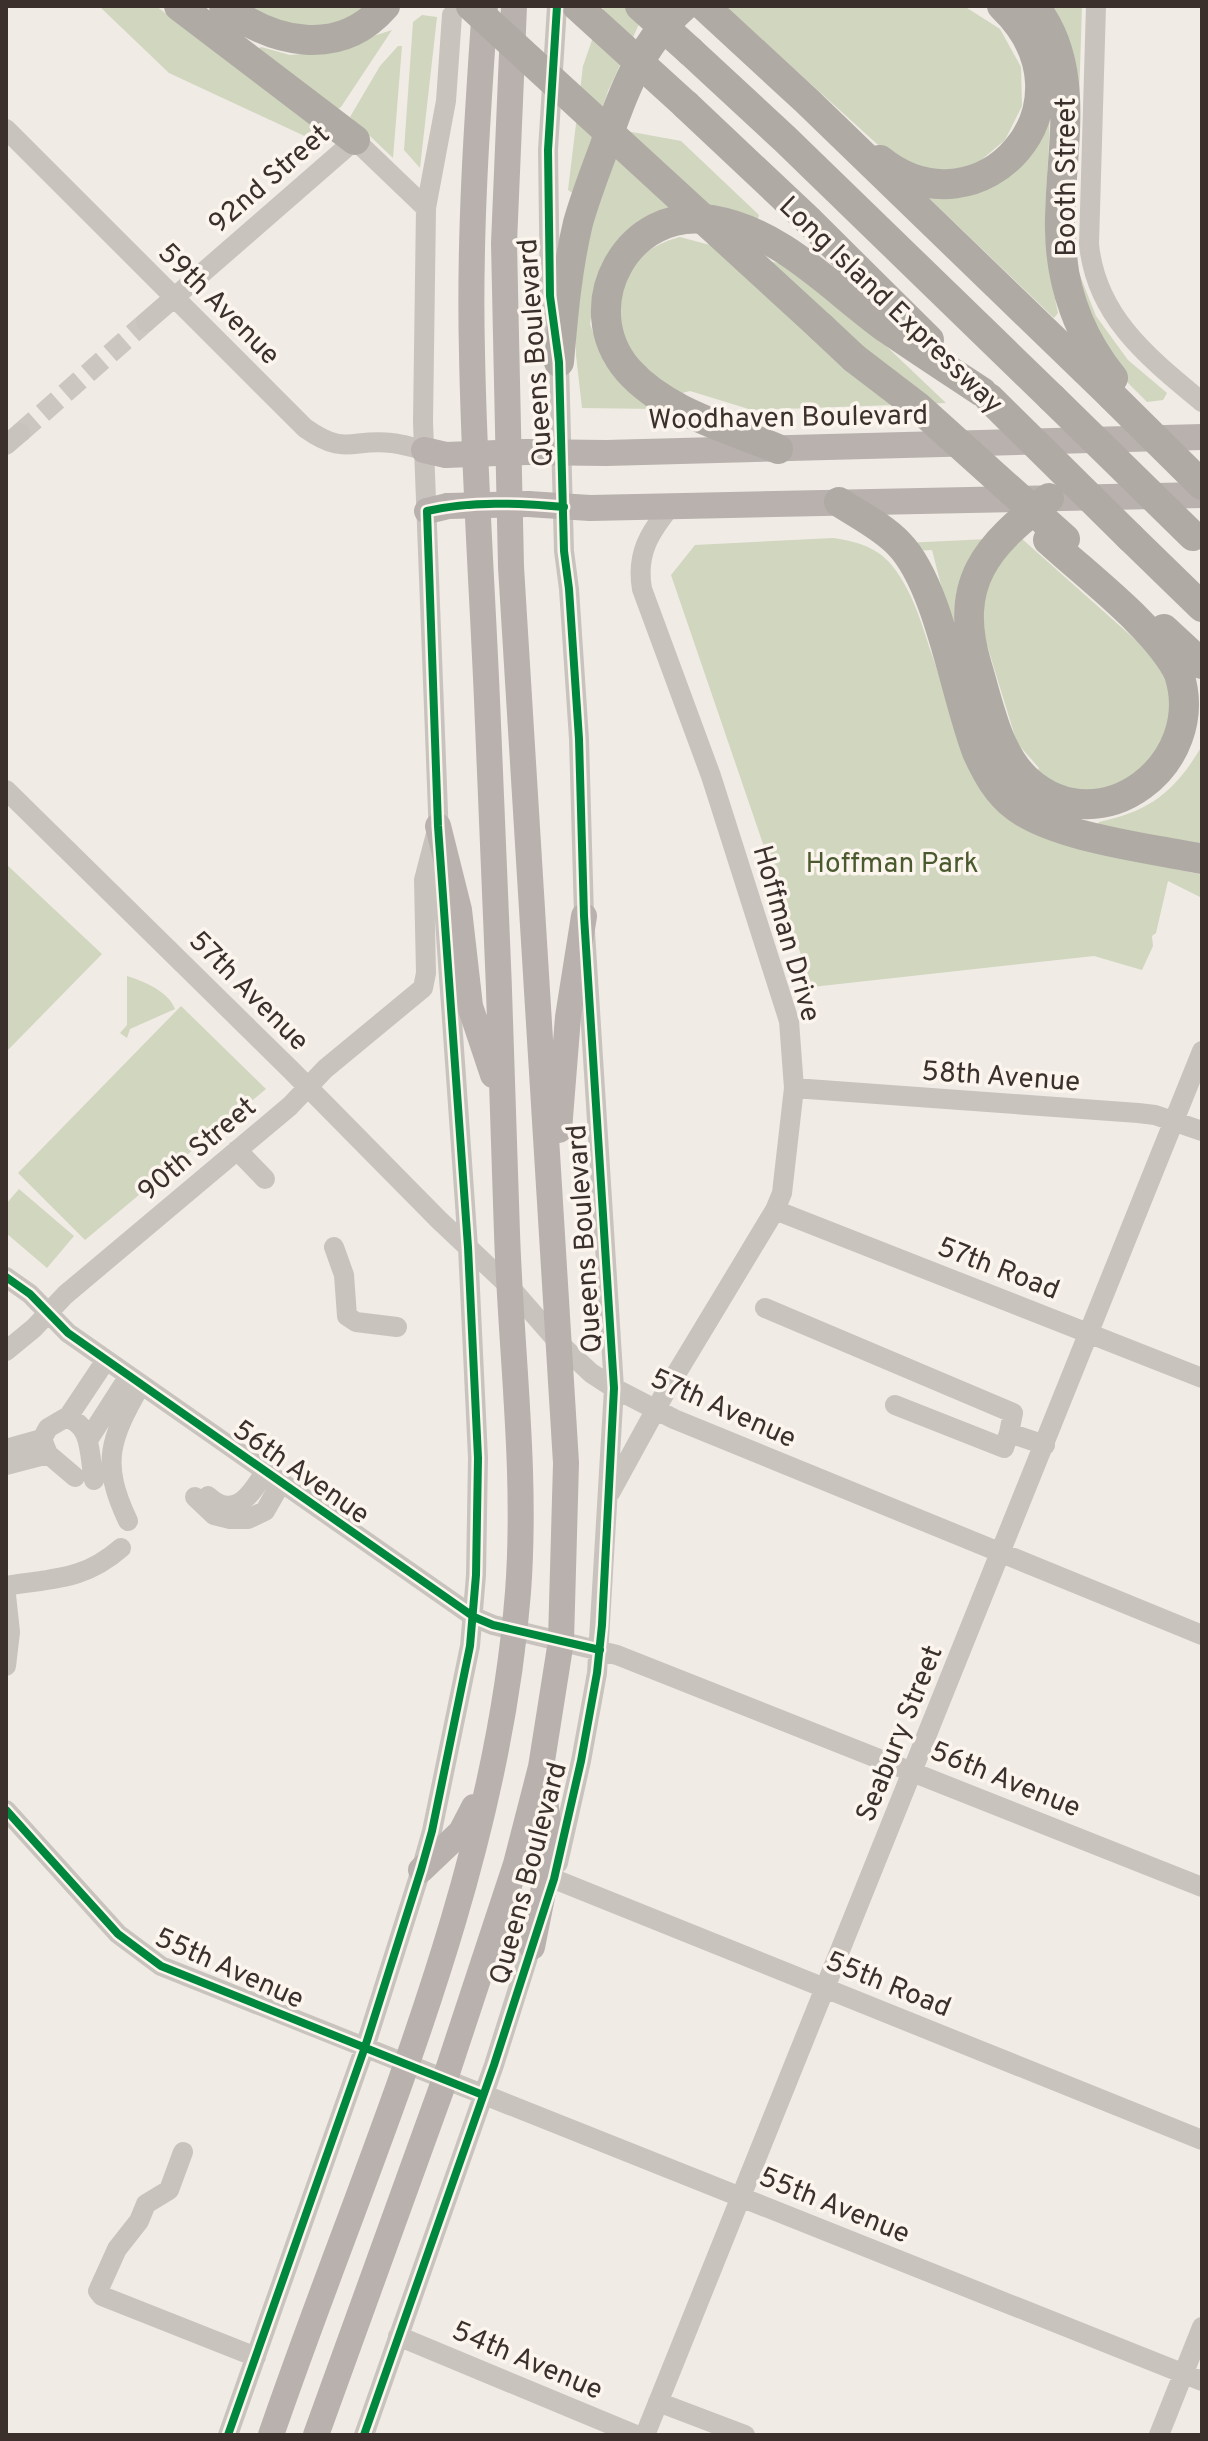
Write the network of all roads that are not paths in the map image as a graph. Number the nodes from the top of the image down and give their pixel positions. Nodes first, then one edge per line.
1 (179, 6) edge
2 (224, 6) edge
3 (385, 6) edge
4 (485, 6) edge
5 (514, 6) edge
6 (557, 6) edge
7 (577, 6) edge
8 (640, 6) edge
9 (684, 6) edge
10 (704, 6) edge
11 (1002, 6) edge
12 (1034, 6) edge
13 (1096, 6) edge
14 (462, 11) edge
15 (807, 101) junction
16 (6, 129) edge
17 (355, 140) junction
18 (426, 208) junction
19 (174, 297) junction
20 (146, 322) tunnel mouth
21 (559, 362) junction
22 (986, 395) junction
23 (1119, 395) junction
24 (1202, 402) edge
25 (1202, 437) edge
26 (778, 449) junction
27 (435, 453) junction
28 (563, 453) junction
29 (1202, 470) edge
30 (1202, 485) edge
31 (1202, 495) edge
32 (1049, 498) junction
33 (839, 502) junction
34 (671, 506) junction
35 (564, 507) junction
36 (438, 509) junction
37 (1056, 540) junction
38 (1198, 540) edge
39 (1202, 607) edge
40 (1202, 664) edge
41 (6, 790) edge
42 (438, 826) junction
43 (1202, 859) edge
44 (584, 916) junction
45 (1202, 1051) edge
46 (308, 1087) junction
47 (794, 1088) junction
48 (502, 1103) junction
49 (1174, 1121) junction
50 (1202, 1131) edge
51 (237, 1150) junction
52 (265, 1179) dead end
53 (775, 1210) junction
54 (552, 1217) junction
55 (334, 1247) dead end
56 (468, 1247) junction
57 (6, 1277) edge
58 (510, 1287) junction
59 (765, 1308) dead end
60 (48, 1313) junction
61 (397, 1327) dead end
62 (1090, 1333) junction
63 (558, 1342) junction
64 (6, 1351) edge
65 (124, 1372) junction
66 (1202, 1378) edge
67 (614, 1388) junction
68 (895, 1405) dead end
69 (656, 1411) junction
70 (79, 1428) junction
71 (1009, 1433) junction
72 (1045, 1445) junction
73 (45, 1446) junction
74 (6, 1449) edge
75 (6, 1465) edge
76 (273, 1478) junction
77 (196, 1490) dead end
78 (608, 1497) junction
79 (128, 1521) dead end
80 (121, 1548) dead end
81 (1000, 1553) junction
82 (6, 1586) edge
83 (6, 1595) edge
84 (474, 1617) junction
85 (513, 1630) junction
86 (1202, 1635) edge
87 (561, 1641) junction
88 (600, 1650) junction
89 (6, 1666) edge
90 (541, 1767) junction
91 (912, 1771) junction
92 (491, 1776) junction
93 (6, 1810) edge
94 (421, 1870) junction
95 (554, 1879) junction
96 (1202, 1887) edge
97 (532, 1947) junction
98 (825, 1988) junction
99 (365, 2047) junction
100 (406, 2064) junction
101 (445, 2079) junction
102 (483, 2095) junction
103 (1202, 2140) edge
104 (183, 2152) dead end
105 (741, 2197) junction
106 (1202, 2327) edge
107 (398, 2336) junction
108 (256, 2357) junction
109 (1193, 2377) edge
110 (658, 2402) junction
111 (228, 2435) edge
112 (271, 2435) edge
113 (316, 2435) edge
114 (364, 2435) edge
115 (636, 2435) edge
116 (645, 2435) edge
117 (745, 2435) edge
118 (1159, 2435) edge

1 - 17 highway
2 - 3 highway
4 - 48 main road, Queens Boulevard
5 - 54 main road, Queens Boulevard
6 - 21 street, Queens Boulevard
7 - 22 highway, Long Island Expressway, bridge
8 - 38 highway, Long Island Expressway, bridge
9 - 21 highway
10 - 15 highway
11 - 15 highway
12 - 23 highway
13 - 24 street, Booth Street
14 - 18 street
14 - 37 highway, bridge
15 - 23 highway
16 - 19 street, 59th Avenue
17 - 18 street
17 - 19 street, 92nd Street
18 - 27 street
19 - 20 street, 92nd Street
19 - 27 street, 59th Avenue
21 - 28 street, Queens Boulevard
22 - 26 highway
22 - 39 highway, Long Island Expressway, bridge
23 - 29 highway
23 - 30 highway, bridge
25 - 26 main road, Woodhaven Boulevard
26 - 28 main road, Woodhaven Boulevard
27 - 28 main road, Woodhaven Boulevard, bridge
27 - 36 street
28 - 35 street, Queens Boulevard
31 - 32 main road
32 - 33 main road
32 - 37 highway
33 - 34 main road
33 - 43 highway
34 - 35 main road
34 - 47 street, Hoffman Drive
35 - 36 main road, bridge
35 - 44 street, Queens Boulevard
36 - 42 street
37 - 40 highway
41 - 46 street, 57th Avenue
42 - 46 street, 90th Street
42 - 48 main road
42 - 56 street
44 - 54 main road
44 - 67 street, Queens Boulevard
45 - 49 street, Seabury Street
46 - 51 street, 90th Street
46 - 56 street, 57th Avenue
47 - 49 street, 58th Avenue
47 - 53 street, Hoffman Drive
48 - 58 main road, Queens Boulevard
49 - 50 street, 58th Avenue
49 - 62 street, Seabury Street
51 - 52 street
51 - 60 street, 90th Street
53 - 62 street, 57th Road
53 - 69 street, Hoffman Drive
54 - 63 main road, Queens Boulevard
55 - 61 street
56 - 58 street, 57th Avenue
56 - 84 street
57 - 60 street, 56th Avenue
58 - 63 street, 57th Avenue
58 - 85 main road, Queens Boulevard
59 - 71 street
60 - 64 street, 90th Street
60 - 65 street, 56th Avenue
62 - 66 street, 57th Road
62 - 72 street, Seabury Street
63 - 67 street, 57th Avenue
63 - 87 main road, Queens Boulevard
65 - 70 street
65 - 70 street
65 - 76 street, 56th Avenue
65 - 79 street
67 - 69 street, 57th Avenue
67 - 78 street, Queens Boulevard
68 - 71 street
69 - 78 street, Hoffman Drive
69 - 81 street, 57th Avenue
70 - 73 street
70 - 73 street
71 - 72 street
72 - 81 street, Seabury Street
73 - 74 street
73 - 75 street
76 - 77 street
76 - 84 street, 56th Avenue
78 - 88 street, Queens Boulevard
80 - 82 street
81 - 86 street, 57th Avenue
81 - 91 street, Seabury Street
83 - 89 street
84 - 85 street, 56th Avenue
84 - 94 street
85 - 87 street, 56th Avenue
85 - 92 main road, Queens Boulevard
87 - 88 street, 56th Avenue
87 - 90 main road, Queens Boulevard
88 - 91 street, 56th Avenue
88 - 95 street, Queens Boulevard
90 - 97 main road
90 - 101 main road, Queens Boulevard
91 - 96 street, 56th Avenue
91 - 98 street, Seabury Street
92 - 94 main road
92 - 100 main road, Queens Boulevard
93 - 99 street, 55th Avenue
94 - 99 street
95 - 97 street, Queens Boulevard
95 - 98 street, 55th Road
97 - 102 street, Queens Boulevard
98 - 103 street, 55th Road
98 - 105 street, Seabury Street
99 - 100 street, 55th Avenue
99 - 108 street
100 - 101 street, 55th Avenue
100 - 112 main road, Queens Boulevard
101 - 102 street, 55th Avenue
101 - 113 main road, Queens Boulevard
102 - 105 street, 55th Avenue
102 - 107 street, Queens Boulevard
104 - 108 street
105 - 109 street, 55th Avenue
105 - 110 street, Seabury Street
106 - 109 street
107 - 114 street, Queens Boulevard
107 - 115 street, 54th Avenue
108 - 111 street
109 - 118 street
110 - 116 street, Seabury Street
110 - 117 street

